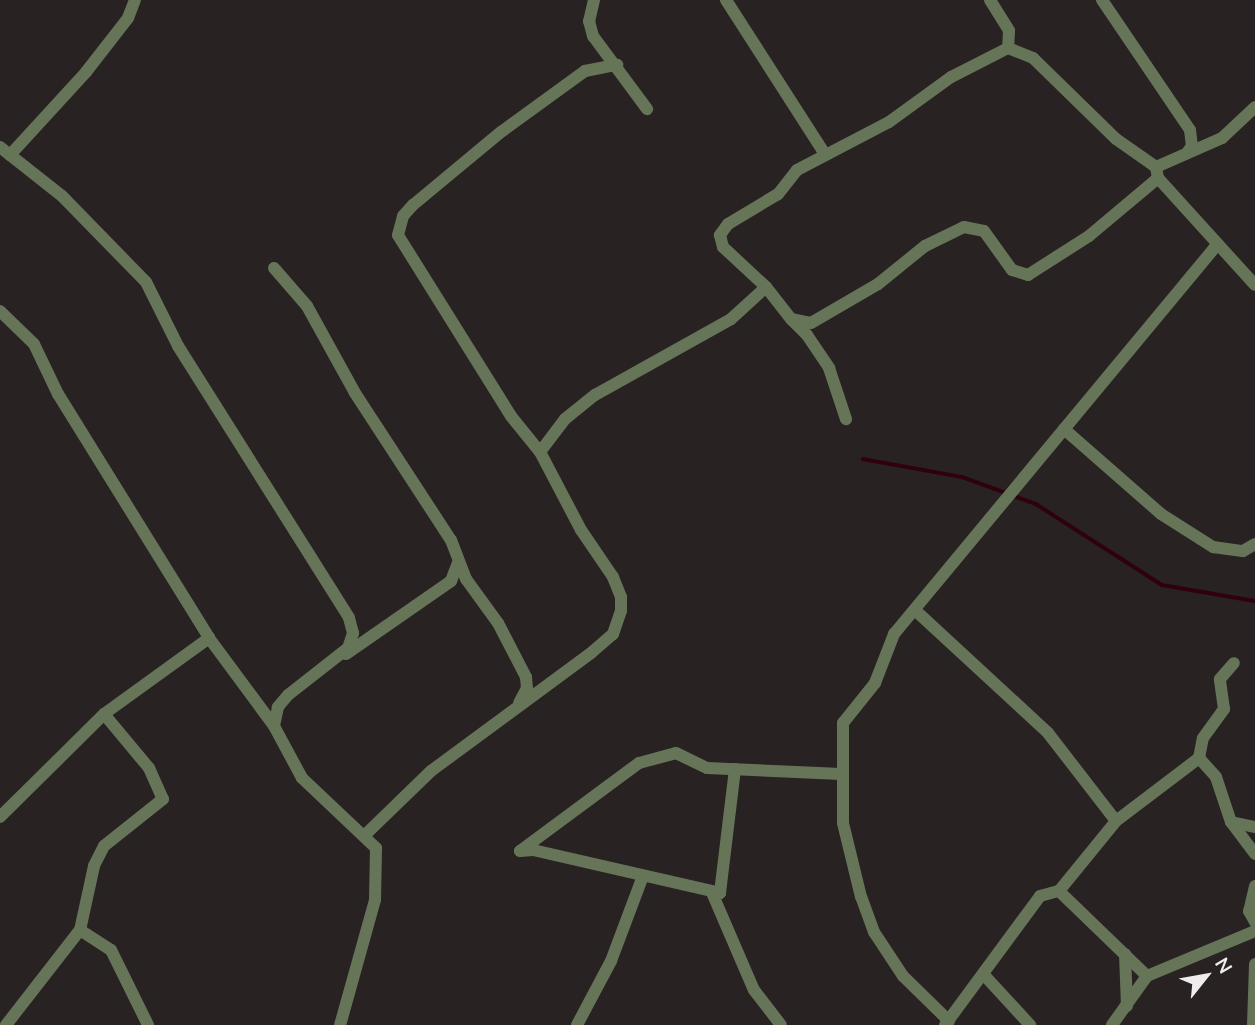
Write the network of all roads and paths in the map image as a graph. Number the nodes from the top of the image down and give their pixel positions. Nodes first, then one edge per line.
1 (135, 0) edge
2 (594, 0) edge
3 (726, 0) edge
4 (990, 0) edge
5 (1102, 0) edge
6 (1008, 48) junction
7 (617, 65) junction
8 (1255, 107) edge
9 (647, 109) dead end
10 (5, 151) edge
11 (1187, 153) junction
12 (825, 154) junction
13 (1157, 172) junction
14 (1216, 246) junction
15 (274, 268) dead end
16 (1255, 285) edge
17 (766, 287) junction
18 (0, 312) edge
19 (791, 319) junction
20 (846, 419) dead end
21 (1064, 429) junction
22 (540, 452) junction
23 (1255, 544) edge
24 (458, 563) junction
25 (916, 611) junction
26 (209, 638) junction
27 (337, 660) junction
28 (1234, 663) dead end
29 (517, 706) junction
30 (104, 714) junction
31 (274, 726) junction
32 (1199, 758) junction
33 (735, 769) junction
34 (842, 774) junction
35 (0, 817) edge
36 (1116, 821) junction
37 (1231, 822) junction
38 (1255, 827) edge
39 (366, 834) junction
40 (1255, 854) edge
41 (643, 876) junction
42 (1255, 886) edge
43 (1059, 891) junction
44 (720, 893) junction
45 (1255, 922) edge
46 (80, 930) junction
47 (1255, 931) edge
48 (1125, 954) junction
49 (1255, 964) edge
50 (985, 976) junction
51 (1147, 976) junction
52 (1127, 1006) junction
53 (947, 1023) edge
54 (6, 1025) edge
55 (148, 1025) edge
56 (340, 1025) edge
57 (577, 1025) edge
58 (781, 1025) edge
59 (1030, 1025) edge
60 (1112, 1025) edge
61 (1253, 1025) edge

1 - 10 street
2 - 7 street
3 - 12 street
4 - 6 street
5 - 11 street
6 - 12 street
6 - 13 street
7 - 9 street
7 - 22 street
8 - 11 street
10 - 27 street
11 - 13 street
12 - 17 street
13 - 14 street
13 - 19 street
14 - 16 street
14 - 21 street
15 - 24 street
17 - 19 street
17 - 22 street
18 - 26 street
19 - 20 street
21 - 23 street
21 - 25 street
22 - 29 street
24 - 27 street
24 - 29 street
25 - 34 street
25 - 36 street
26 - 30 street
26 - 31 street
27 - 31 street
28 - 32 street
29 - 39 street
30 - 35 street
30 - 46 street
31 - 39 street
32 - 36 street
32 - 37 street
33 - 34 street
33 - 41 street
33 - 44 street
34 - 53 street
36 - 43 street
37 - 38 street
37 - 40 street
39 - 56 street
41 - 44 street
41 - 57 street
42 - 45 street
43 - 48 street
43 - 50 street
44 - 58 street
46 - 54 street
46 - 55 street
47 - 51 street
48 - 51 street
48 - 52 street
49 - 61 street
50 - 53 street
50 - 59 street
51 - 52 street
52 - 60 street

